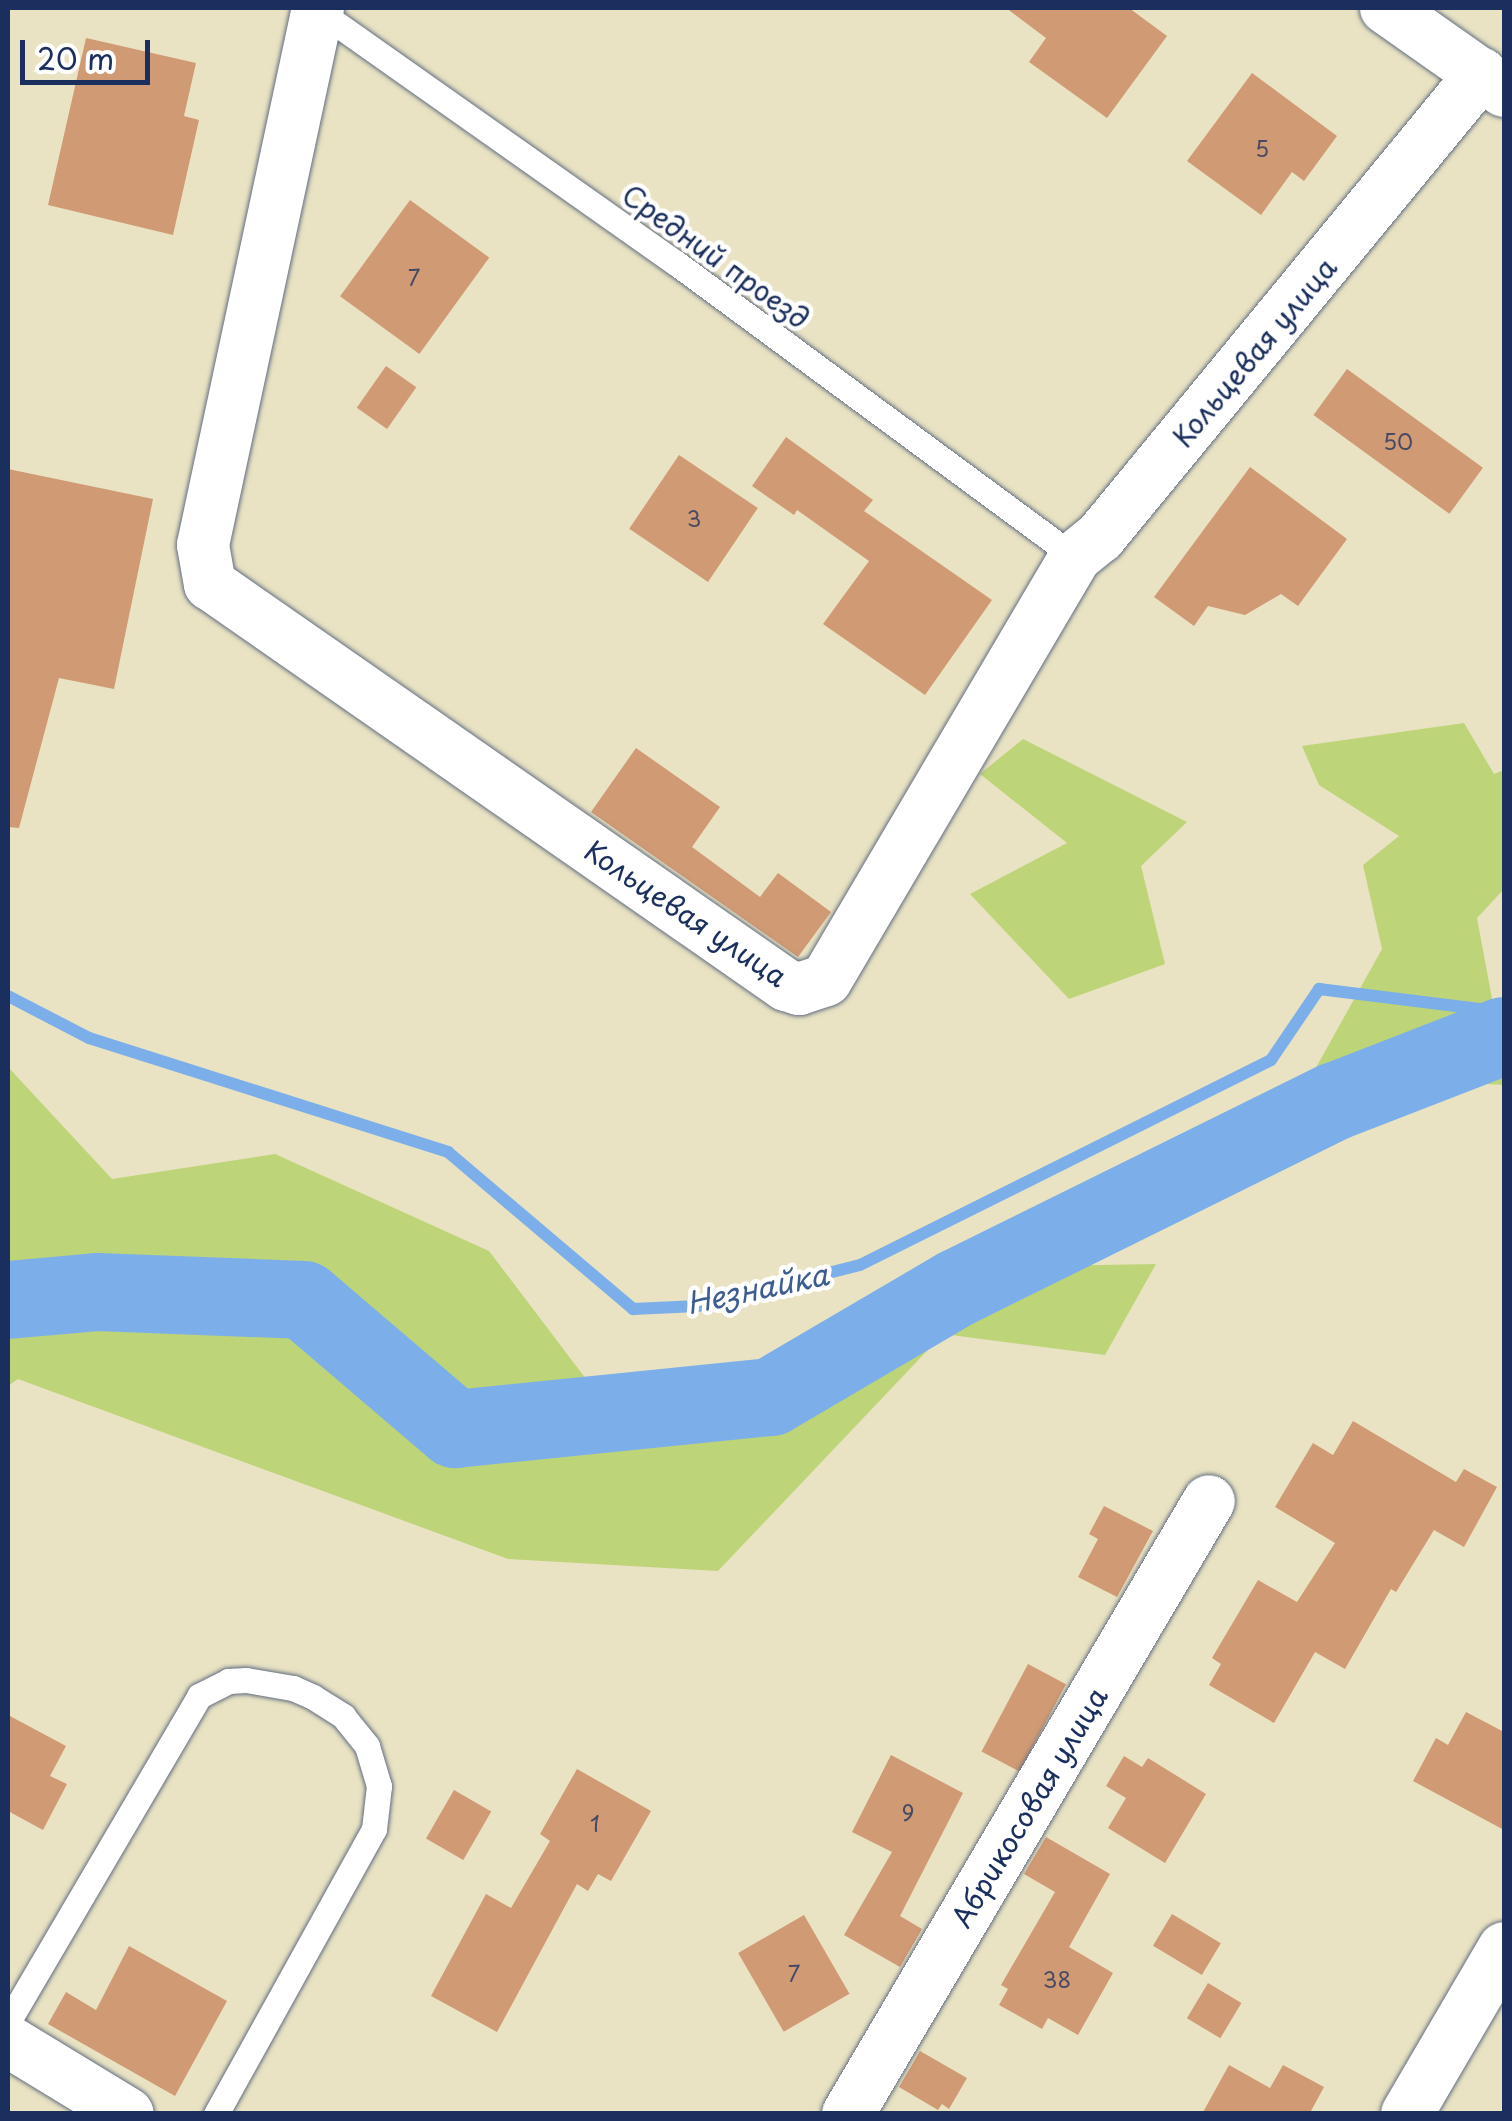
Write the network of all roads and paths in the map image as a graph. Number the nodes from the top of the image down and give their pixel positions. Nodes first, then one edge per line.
1 (1386, 8) edge
2 (318, 9) edge
3 (1493, 82) edge
4 (1075, 557) junction
5 (1209, 1502) dead end
6 (1504, 1948) edge
7 (8, 2022) edge
8 (8, 2041) edge
9 (128, 2114) edge
10 (216, 2114) edge
11 (848, 2114) edge
12 (1406, 2114) edge

1 - 3 street, Кольцевая улица
2 - 4 lane, Средний проезд
2 - 4 street, Кольцевая улица
3 - 4 street, Кольцевая улица
5 - 11 street, Абрикосовая улица
6 - 12 street
7 - 10 lane
8 - 9 street

